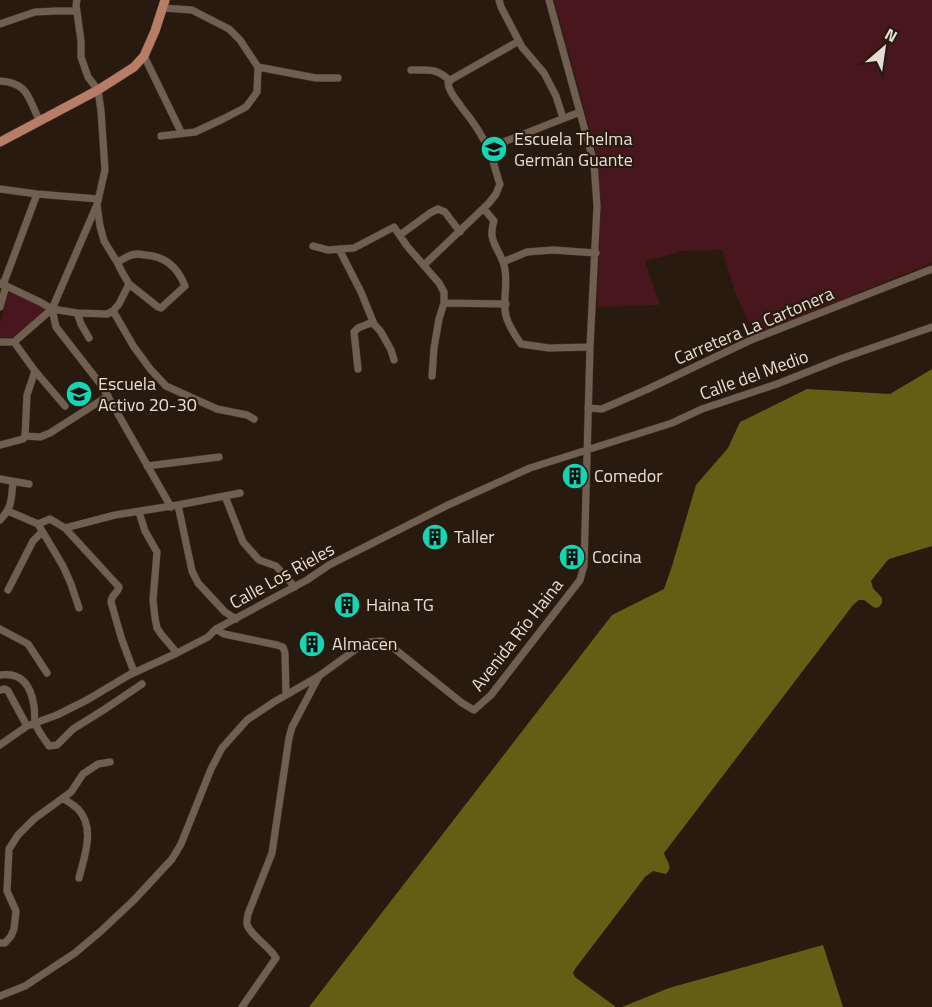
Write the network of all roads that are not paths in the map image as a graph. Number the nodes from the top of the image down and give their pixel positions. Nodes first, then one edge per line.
1 (77, 0) edge
2 (499, 0) edge
3 (549, 0) edge
4 (164, 4) edge
5 (77, 11) junction
6 (0, 23) edge
7 (519, 41) junction
8 (144, 56) junction
9 (258, 67) junction
10 (411, 70) dead end
11 (338, 78) dead end
12 (451, 80) junction
13 (0, 81) edge
14 (98, 90) junction
15 (580, 112) junction
16 (563, 118) junction
17 (40, 121) junction
18 (181, 132) junction
19 (161, 136) dead end
20 (0, 142) edge
21 (488, 148) junction
22 (0, 189) edge
23 (37, 194) junction
24 (97, 202) junction
25 (484, 209) junction
26 (460, 232) junction
27 (400, 235) junction
28 (313, 246) dead end
29 (339, 249) junction
30 (596, 253) junction
31 (117, 262) junction
32 (503, 262) junction
33 (424, 265) junction
34 (932, 269) edge
35 (129, 284) junction
36 (3, 285) edge
37 (444, 303) junction
38 (506, 304) junction
39 (0, 307) edge
40 (52, 309) junction
41 (113, 311) junction
42 (77, 314) junction
43 (373, 322) junction
44 (932, 327) edge
45 (89, 338) dead end
46 (0, 342) edge
47 (14, 342) junction
48 (590, 347) junction
49 (394, 360) dead end
50 (358, 369) dead end
51 (35, 370) junction
52 (432, 376) dead end
53 (108, 396) junction
54 (65, 406) dead end
55 (588, 408) junction
56 (254, 419) dead end
57 (25, 436) junction
58 (0, 445) edge
59 (587, 449) junction
60 (219, 457) dead end
61 (147, 466) junction
62 (0, 479) edge
63 (13, 482) junction
64 (28, 484) dead end
65 (240, 493) dead end
66 (225, 496) junction
67 (175, 506) junction
68 (8, 511) junction
69 (139, 512) junction
70 (0, 520) edge
71 (38, 524) junction
72 (65, 528) junction
73 (42, 532) junction
74 (295, 587) junction
75 (8, 590) dead end
76 (79, 608) dead end
77 (236, 619) junction
78 (0, 629) edge
79 (216, 629) junction
80 (177, 653) junction
81 (134, 672) junction
82 (47, 673) dead end
83 (0, 675) edge
84 (319, 676) junction
85 (142, 684) dead end
86 (0, 690) edge
87 (286, 695) junction
88 (31, 725) junction
89 (0, 746) edge
90 (110, 762) dead end
91 (63, 798) junction
92 (79, 878) dead end
93 (0, 943) edge
94 (1, 993) edge
95 (242, 1007) edge

1 - 5 street
2 - 7 street
3 - 15 street, Avenida Río Haina
4 - 8 main road
4 - 9 street
5 - 6 street
5 - 14 street
7 - 12 street
7 - 16 street
8 - 14 main road
8 - 18 street
9 - 11 street
9 - 18 street
10 - 12 street
12 - 21 street
13 - 17 street
14 - 17 main road
14 - 24 street
15 - 16 street
15 - 30 street, Avenida Río Haina
16 - 21 street
17 - 20 main road
18 - 19 street
21 - 25 street
22 - 23 street
23 - 24 street
23 - 36 street
24 - 31 street
24 - 40 street
25 - 26 street
25 - 32 street
26 - 27 street
26 - 33 street
27 - 29 street
27 - 33 street
28 - 29 street
29 - 43 street
30 - 32 street
30 - 48 street, Avenida Río Haina
31 - 35 street
31 - 35 street
32 - 38 street
33 - 37 street
34 - 55 street, Carretera La Cartonera
35 - 41 street
36 - 39 street
36 - 40 street
37 - 38 street
37 - 52 street
38 - 48 street
40 - 42 street
40 - 47 street
40 - 53 street
41 - 42 street
41 - 56 street
42 - 45 street
43 - 49 street
43 - 50 street
44 - 59 street, Calle del Medio
46 - 47 street
47 - 51 street
48 - 55 street, Avenida Río Haina
51 - 54 street
51 - 57 street
53 - 57 street
53 - 61 street
55 - 59 street, Avenida Río Haina
57 - 58 street
59 - 74 street, Calle Los Rieles
59 - 84 street, Avenida Río Haina
60 - 61 street
61 - 67 street
62 - 63 street
63 - 64 street
63 - 68 street
65 - 66 street
66 - 67 street
66 - 74 street
67 - 69 street
67 - 77 street
68 - 70 street
68 - 71 street
69 - 72 street
69 - 80 street
71 - 72 street
71 - 73 street
72 - 81 street
73 - 75 street
73 - 76 street
74 - 77 street, Calle Los Rieles
77 - 79 street, Calle Los Rieles
78 - 82 street
79 - 80 street, Calle Los Rieles
79 - 87 street
80 - 81 street, Calle Los Rieles
81 - 88 street, Calle Los Rieles
83 - 88 street
84 - 87 street, Avenida Río Haina
84 - 95 street
85 - 88 street
86 - 88 street
87 - 94 street, Avenida Río Haina
88 - 89 street, Calle Los Rieles
90 - 91 street
91 - 92 street
91 - 93 street

